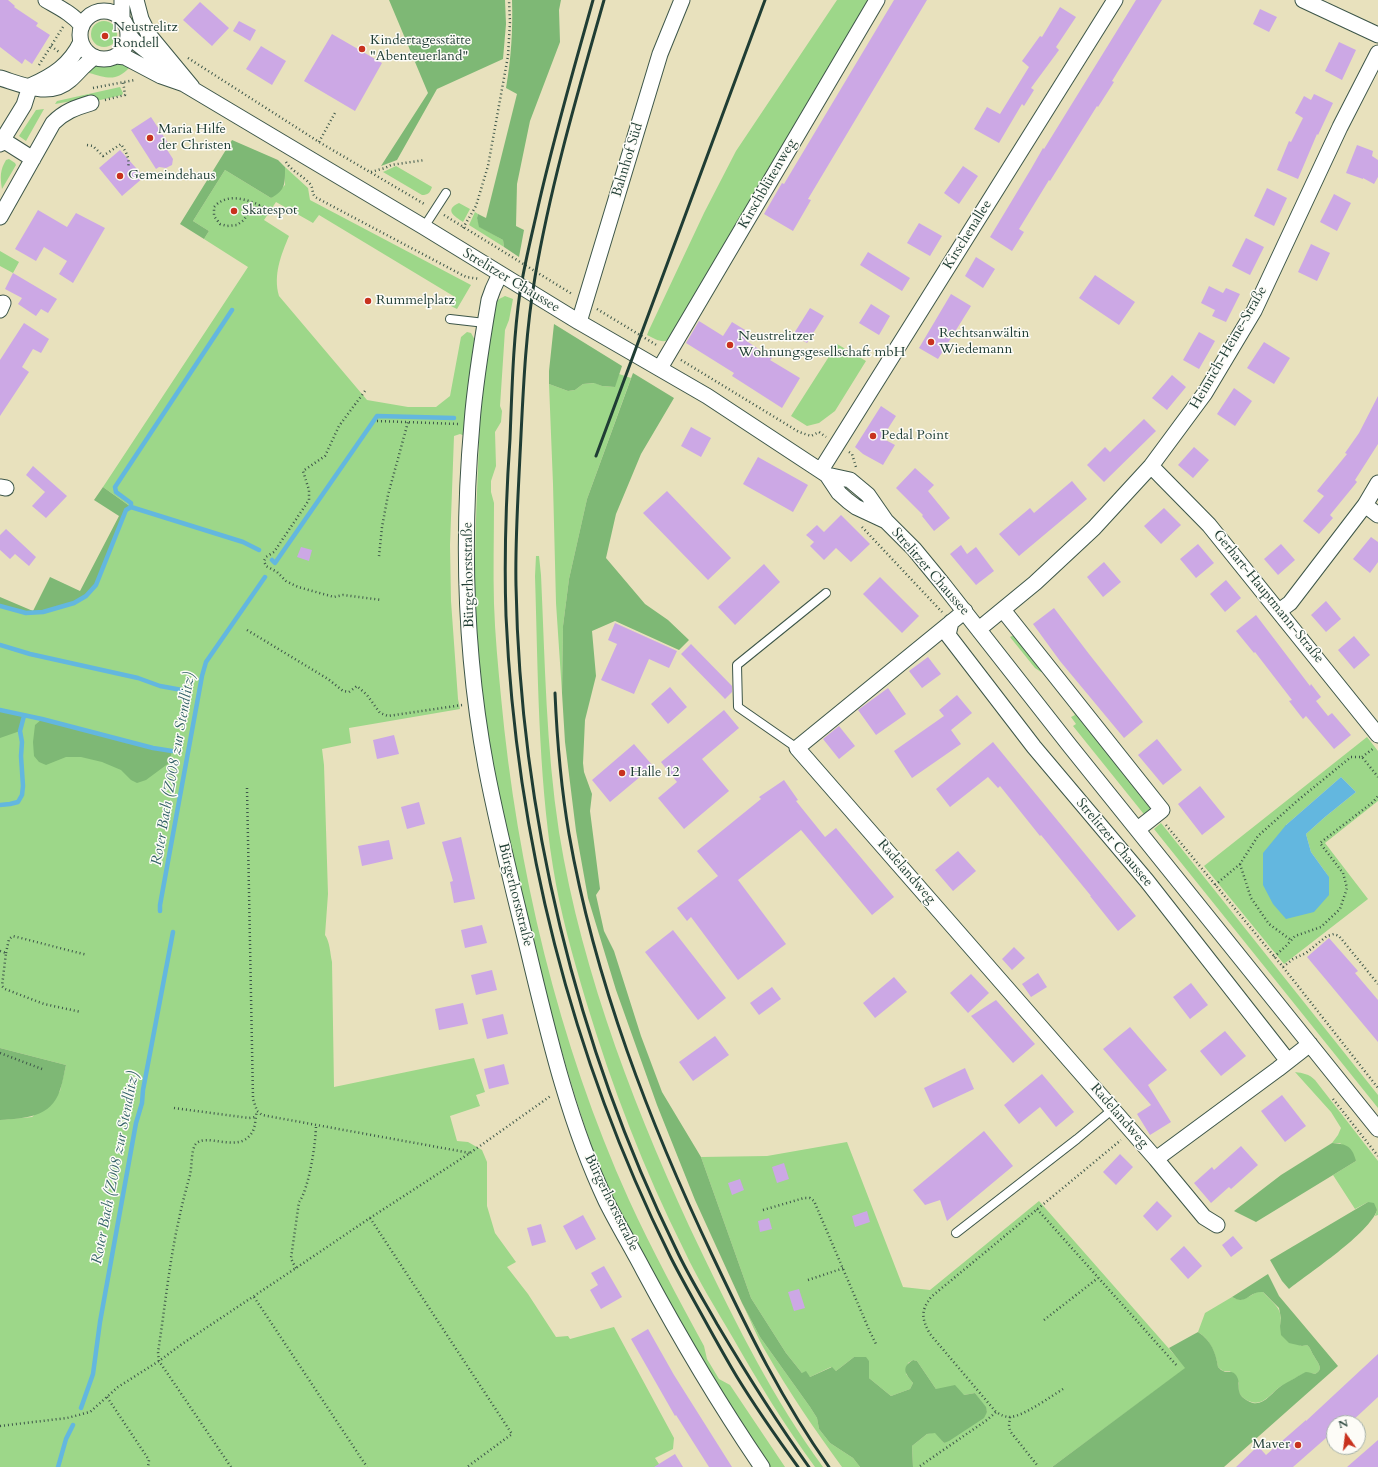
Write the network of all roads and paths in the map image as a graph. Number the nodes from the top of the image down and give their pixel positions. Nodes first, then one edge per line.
1 (46, 0) edge
2 (122, 0) edge
3 (136, 0) edge
4 (509, 0) edge
5 (682, 0) edge
6 (877, 0) edge
7 (1114, 0) edge
8 (1303, 0) edge
9 (102, 6) edge
10 (122, 18) junction
11 (76, 20) junction
12 (129, 35) junction
13 (1378, 35) edge
14 (81, 42) junction
15 (182, 53) dead end
16 (1378, 53) edge
17 (116, 56) junction
18 (95, 57) junction
19 (36, 69) dead end
20 (0, 78) edge
21 (137, 79) dead end
22 (123, 82) junction
23 (30, 86) junction
24 (189, 87) junction
25 (93, 88) dead end
26 (91, 103) joint
27 (335, 113) dead end
28 (1, 142) edge
29 (319, 142) junction
30 (87, 145) dead end
31 (33, 159) junction
32 (284, 160) dead end
33 (425, 160) dead end
34 (128, 168) dead end
35 (371, 172) junction
36 (446, 193) dead end
37 (260, 205) junction
38 (434, 210) junction
39 (273, 212) dead end
40 (0, 217) edge
41 (424, 227) junction
42 (463, 228) junction
43 (498, 279) junction
44 (586, 302) junction
45 (450, 319) dead end
46 (579, 322) junction
47 (485, 323) junction
48 (669, 353) junction
49 (660, 368) junction
50 (365, 391) dead end
51 (377, 421) dead end
52 (408, 422) junction
53 (471, 425) junction
54 (799, 432) dead end
55 (1151, 466) junction
56 (824, 473) junction
57 (1378, 483) edge
58 (1365, 505) junction
59 (1378, 515) edge
60 (860, 524) dead end
61 (379, 556) dead end
62 (826, 593) dead end
63 (382, 600) dead end
64 (1003, 610) junction
65 (964, 611) junction
66 (1279, 611) junction
67 (951, 622) junction
68 (979, 629) junction
69 (247, 630) dead end
70 (476, 703) junction
71 (1378, 735) edge
72 (1378, 746) edge
73 (797, 748) junction
74 (1362, 757) junction
75 (1378, 777) edge
76 (247, 788) dead end
77 (1378, 796) edge
78 (1157, 814) junction
79 (1138, 829) junction
80 (1240, 864) junction
81 (1215, 885) junction
82 (1291, 940) junction
83 (0, 951) edge
84 (6, 953) junction
85 (87, 955) dead end
86 (1274, 957) junction
87 (1282, 967) junction
88 (1378, 984) edge
89 (81, 1012) dead end
90 (1310, 1044) junction
91 (0, 1053) edge
92 (1293, 1058) junction
93 (42, 1069) dead end
94 (564, 1086) junction
95 (1378, 1088) edge
96 (174, 1108) dead end
97 (1113, 1109) junction
98 (257, 1111) junction
99 (255, 1117) junction
100 (316, 1125) junction
101 (1378, 1129) edge
102 (1132, 1131) junction
103 (470, 1153) junction
104 (1156, 1159) junction
105 (1037, 1209) junction
106 (763, 1210) dead end
107 (370, 1218) junction
108 (1217, 1225) dead end
109 (956, 1233) dead end
110 (296, 1268) junction
111 (844, 1268) junction
112 (1098, 1278) junction
113 (808, 1280) dead end
114 (254, 1297) junction
115 (1044, 1320) dead end
116 (878, 1346) dead end
117 (159, 1362) junction
118 (1178, 1367) dead end
119 (1062, 1389) dead end
120 (107, 1397) junction
121 (996, 1412) junction
122 (1010, 1417) junction
123 (0, 1426) edge
124 (1037, 1465) dead end
125 (920, 1466) dead end
126 (148, 1467) edge
127 (230, 1467) edge
128 (367, 1467) edge
129 (467, 1467) edge
130 (762, 1467) edge

1 - 11 street
2 - 10 street
3 - 24 street
4 - 42 path
5 - 44 street, Bahnhof Süd
6 - 48 street, Kirschblütenweg
7 - 56 street, Kirschenallee
8 - 13 street
9 - 10 street
9 - 11 street
10 - 12 street
11 - 14 street
11 - 19 path
12 - 17 street
12 - 24 street
14 - 18 street
14 - 23 street
15 - 29 path
16 - 55 street, Heinrich-Heine-Straße
17 - 18 street
17 - 24 street
18 - 23 street
20 - 23 street
21 - 22 path
22 - 25 path
22 - 26 path
23 - 28 street
24 - 41 street, Strelitzer Chaussee
26 - 31 street
27 - 29 path
28 - 31 street
29 - 35 path
30 - 34 path
31 - 40 street
32 - 43 path
33 - 35 path
35 - 38 path
36 - 38 lane
37 - 37 path
37 - 39 path
38 - 41 lane
38 - 42 path
41 - 43 street, Strelitzer Chaussee
42 - 44 path
43 - 46 street, Strelitzer Chaussee
43 - 47 street, Bürgerhorststraße
44 - 46 street, Bahnhof Süd
44 - 48 path
45 - 47 lane
46 - 49 street, Strelitzer Chaussee
47 - 53 street, Bürgerhorststraße
48 - 49 street, Kirschblütenweg
48 - 54 path
49 - 56 street, Strelitzer Chaussee
50 - 63 path
51 - 52 path
52 - 53 path
52 - 61 path
53 - 70 street, Bürgerhorststraße
55 - 64 street, Heinrich-Heine-Straße
55 - 66 street, Gerhart-Hauptmann-Straße
56 - 65 street, Strelitzer Chaussee
57 - 58 street
58 - 59 street
58 - 66 street
60 - 67 path
62 - 73 lane
64 - 68 street, Heinrich-Heine-Straße
64 - 78 street
65 - 67 street
65 - 68 street, Strelitzer Chaussee
66 - 71 street, Gerhart-Hauptmann-Straße
67 - 73 street
67 - 92 street, Strelitzer Chaussee
68 - 79 street, Strelitzer Chaussee
69 - 70 path
70 - 94 street, Bürgerhorststraße
72 - 74 path
73 - 97 street, Radelandweg
74 - 75 path
74 - 80 path
76 - 98 path
77 - 82 path
78 - 79 street, Strelitzer Chaussee
78 - 81 path
79 - 90 street, Strelitzer Chaussee
80 - 81 path
80 - 82 path
81 - 86 path
82 - 86 path
83 - 84 path
84 - 85 path
84 - 89 path
86 - 87 path
87 - 88 path
87 - 95 path
90 - 92 street, Radelandweg
90 - 101 street, Strelitzer Chaussee
91 - 93 path
92 - 104 street, Radelandweg
94 - 103 path
94 - 130 street, Bürgerhorststraße
96 - 99 path
97 - 102 street, Radelandweg
97 - 109 lane
98 - 99 path
98 - 100 path
99 - 117 path
100 - 103 path
100 - 110 path
102 - 104 street, Radelandweg
102 - 105 path
103 - 107 path
104 - 108 street, Radelandweg
105 - 112 path
105 - 121 path
106 - 111 path
107 - 110 path
107 - 129 path
110 - 114 path
111 - 113 path
111 - 116 path
112 - 115 path
112 - 118 path
114 - 117 path
114 - 128 path
117 - 120 path
117 - 127 path
119 - 122 path
120 - 123 path
120 - 126 path
121 - 122 path
121 - 125 path
122 - 124 path

